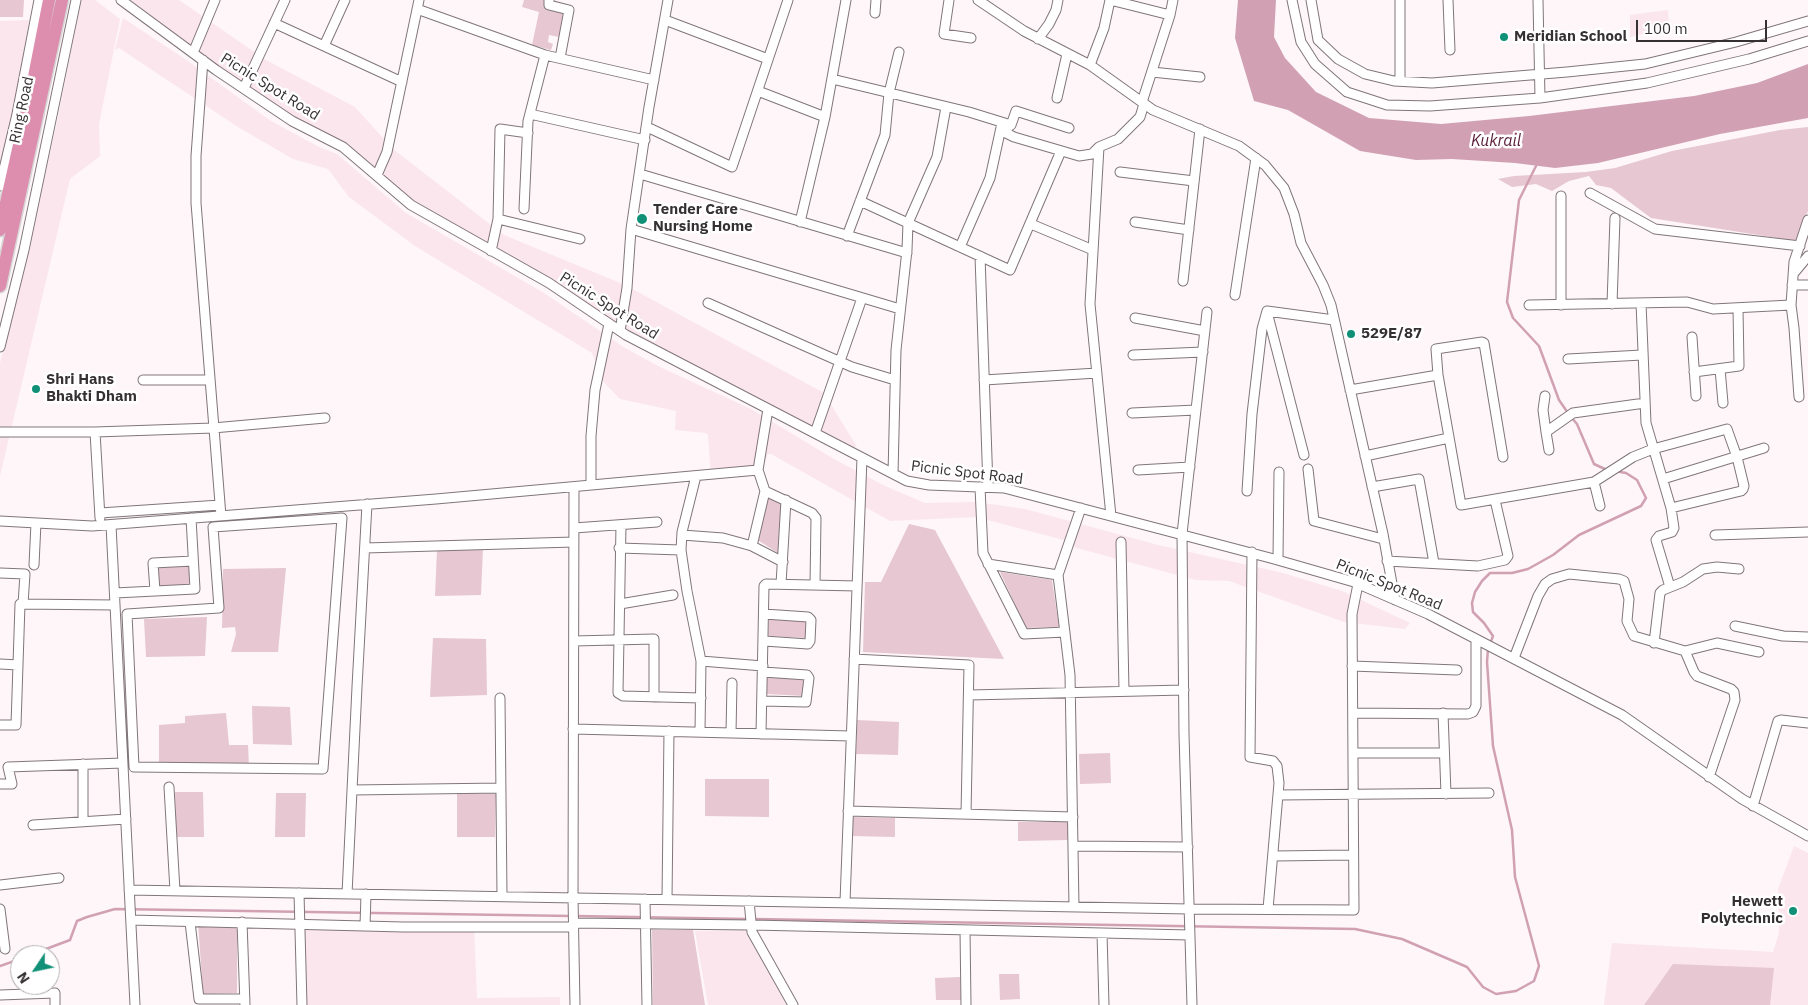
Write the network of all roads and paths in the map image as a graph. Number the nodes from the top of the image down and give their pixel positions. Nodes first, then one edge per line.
1 (38, 0) edge
2 (49, 0) edge
3 (62, 0) edge
4 (76, 0) edge
5 (121, 0) edge
6 (214, 0) edge
7 (285, 0) edge
8 (345, 0) edge
9 (549, 0) edge
10 (668, 0) edge
11 (788, 0) edge
12 (846, 0) edge
13 (876, 0) edge
14 (949, 0) edge
15 (978, 0) edge
16 (1058, 0) edge
17 (1110, 0) edge
18 (1173, 0) edge
19 (1292, 0) edge
20 (1311, 0) edge
21 (1400, 0) edge
22 (1448, 0) edge
23 (1538, 0) edge
24 (418, 4) edge
25 (992, 4) edge
26 (875, 13) dead end
27 (1170, 15) junction
28 (665, 20) junction
29 (1808, 21) edge
30 (274, 23) junction
31 (971, 38) dead end
32 (1038, 39) junction
33 (1808, 41) edge
34 (324, 46) junction
35 (1450, 50) dead end
36 (899, 52) dead end
37 (193, 53) junction
38 (1067, 54) junction
39 (545, 55) junction
40 (560, 58) junction
41 (768, 58) junction
42 (203, 60) junction
43 (1090, 66) junction
44 (1152, 72) junction
45 (1539, 74) junction
46 (1200, 77) dead end
47 (832, 79) junction
48 (654, 80) junction
49 (1400, 81) junction
50 (402, 82) junction
51 (244, 88) junction
52 (758, 91) junction
53 (889, 93) junction
54 (1057, 98) dead end
55 (1540, 98) junction
56 (1143, 103) junction
57 (946, 107) junction
58 (530, 114) junction
59 (825, 118) junction
60 (1005, 124) junction
61 (646, 127) junction
62 (1069, 128) dead end
63 (1200, 129) junction
64 (528, 133) junction
65 (645, 140) junction
66 (1099, 147) junction
67 (4, 149) edge
68 (1061, 151) junction
69 (1256, 158) junction
70 (1120, 172) dead end
71 (640, 174) junction
72 (377, 175) junction
73 (1194, 181) junction
74 (0, 186) edge
75 (1590, 193) dead end
76 (1561, 196) dead end
77 (860, 201) junction
78 (524, 209) dead end
79 (1615, 218) dead end
80 (498, 219) junction
81 (1808, 220) edge
82 (800, 222) junction
83 (1135, 222) dead end
84 (908, 223) junction
85 (1031, 224) junction
86 (631, 229) junction
87 (0, 230) edge
88 (1189, 230) junction
89 (847, 236) junction
90 (580, 238) dead end
91 (1800, 246) junction
92 (960, 247) junction
93 (1093, 250) junction
94 (491, 251) junction
95 (907, 253) junction
96 (980, 256) junction
97 (1808, 256) edge
98 (1794, 273) junction
99 (1183, 281) dead end
100 (1792, 285) junction
101 (1808, 285) edge
102 (0, 286) edge
103 (1235, 295) dead end
104 (862, 298) junction
105 (708, 303) dead end
106 (1641, 303) junction
107 (1612, 304) junction
108 (1529, 305) dead end
109 (1561, 305) junction
110 (1791, 305) junction
111 (1738, 308) junction
112 (900, 309) junction
113 (1267, 311) junction
114 (1207, 312) dead end
115 (1135, 318) dead end
116 (1334, 320) junction
117 (609, 324) junction
118 (620, 331) junction
119 (1205, 331) junction
120 (1692, 337) dead end
121 (0, 347) edge
122 (1203, 352) junction
123 (1133, 355) dead end
124 (1642, 355) junction
125 (1568, 358) dead end
126 (840, 362) junction
127 (1720, 369) junction
128 (1694, 372) junction
129 (1097, 373) junction
130 (1438, 375) junction
131 (143, 380) dead end
132 (209, 380) junction
133 (895, 380) junction
134 (984, 380) junction
135 (1350, 390) junction
136 (1545, 396) dead end
137 (1696, 396) dead end
138 (1799, 397) dead end
139 (1645, 403) junction
140 (1723, 403) dead end
141 (768, 409) junction
142 (1196, 410) junction
143 (1132, 413) dead end
144 (325, 418) dead end
145 (213, 428) junction
146 (0, 432) edge
147 (95, 432) junction
148 (1546, 432) junction
149 (814, 433) junction
150 (1449, 438) junction
151 (1764, 448) dead end
152 (1653, 449) junction
153 (1549, 450) dead end
154 (1304, 455) dead end
155 (1365, 456) junction
156 (1503, 456) dead end
157 (1737, 457) junction
158 (862, 458) junction
159 (1190, 467) junction
160 (1308, 468) dead end
161 (758, 470) junction
162 (1138, 470) dead end
163 (1279, 472) dead end
164 (893, 474) junction
165 (696, 476) junction
166 (1663, 479) junction
167 (1594, 482) junction
168 (591, 485) junction
169 (574, 487) junction
170 (984, 487) junction
171 (1372, 488) junction
172 (765, 490) junction
173 (1247, 491) dead end
174 (786, 500) junction
175 (1495, 500) junction
176 (367, 504) junction
177 (220, 505) junction
178 (1600, 506) dead end
179 (1081, 508) junction
180 (1672, 508) junction
181 (100, 513) junction
182 (220, 516) junction
183 (1111, 516) junction
184 (191, 518) junction
185 (0, 521) edge
186 (658, 522) dead end
187 (36, 523) junction
188 (112, 525) junction
189 (621, 525) junction
190 (100, 526) junction
191 (574, 528) junction
192 (1808, 532) edge
193 (1182, 534) junction
194 (682, 535) junction
195 (1715, 535) dead end
196 (1384, 539) junction
197 (574, 542) junction
198 (1121, 542) dead end
199 (752, 546) junction
200 (365, 548) junction
201 (619, 548) junction
202 (681, 550) junction
203 (1252, 552) junction
204 (1278, 560) junction
205 (194, 561) junction
206 (1388, 561) junction
207 (783, 562) junction
208 (1434, 563) junction
209 (988, 564) junction
210 (34, 565) dead end
211 (1739, 569) dead end
212 (0, 573) edge
213 (1058, 575) junction
214 (781, 584) junction
215 (1358, 584) junction
216 (815, 585) junction
217 (857, 586) junction
218 (1670, 587) junction
219 (155, 591) junction
220 (115, 593) junction
221 (673, 595) dead end
222 (1394, 600) junction
223 (23, 604) junction
224 (620, 604) junction
225 (115, 605) junction
226 (764, 614) junction
227 (1735, 626) dead end
228 (1065, 632) junction
229 (1808, 637) edge
230 (619, 640) junction
231 (1480, 640) junction
232 (574, 641) junction
233 (764, 641) junction
234 (1654, 643) junction
235 (1685, 651) junction
236 (1759, 652) dead end
237 (1514, 658) junction
238 (854, 659) junction
239 (701, 661) junction
240 (0, 664) edge
241 (18, 665) junction
242 (1352, 666) junction
243 (763, 669) junction
244 (1457, 670) dead end
245 (732, 683) dead end
246 (1184, 690) junction
247 (1124, 691) junction
248 (1070, 692) junction
249 (969, 695) junction
250 (654, 697) junction
251 (500, 698) dead end
252 (701, 698) junction
253 (762, 701) junction
254 (1353, 713) junction
255 (1443, 713) junction
256 (1808, 723) edge
257 (0, 725) edge
258 (574, 729) junction
259 (669, 731) junction
260 (700, 732) junction
261 (731, 733) junction
262 (761, 734) junction
263 (851, 736) junction
264 (1353, 753) junction
265 (1444, 754) junction
266 (123, 763) junction
267 (83, 764) junction
268 (134, 767) joint
269 (1709, 777) junction
270 (0, 784) edge
271 (169, 787) dead end
272 (501, 788) junction
273 (352, 790) junction
274 (1489, 793) dead end
275 (1446, 794) junction
276 (1278, 795) junction
277 (1353, 795) junction
278 (1752, 806) junction
279 (848, 811) junction
280 (966, 814) junction
281 (1074, 817) junction
282 (126, 819) junction
283 (83, 821) junction
284 (33, 825) dead end
285 (1808, 836) edge
286 (1074, 846) junction
287 (1188, 847) junction
288 (1353, 855) junction
289 (1273, 856) junction
290 (59, 878) dead end
291 (0, 885) edge
292 (129, 890) junction
293 (175, 890) junction
294 (299, 893) junction
295 (347, 894) junction
296 (366, 894) junction
297 (502, 896) junction
298 (573, 897) junction
299 (645, 899) junction
300 (667, 899) junction
301 (749, 900) junction
302 (845, 902) junction
303 (1074, 906) junction
304 (1190, 908) junction
305 (0, 909) edge
306 (1268, 909) junction
307 (299, 916) junction
308 (130, 917) junction
309 (365, 917) junction
310 (645, 919) junction
311 (751, 921) junction
312 (190, 922) junction
313 (242, 922) junction
314 (574, 924) junction
315 (965, 930) junction
316 (1190, 930) junction
317 (1102, 933) junction
318 (5, 949) dead end
319 (245, 1002) edge
320 (135, 1005) edge
321 (302, 1005) edge
322 (575, 1005) edge
323 (647, 1005) edge
324 (793, 1005) edge
325 (966, 1005) edge
326 (1104, 1005) edge
327 (1192, 1005) edge

1 - 67 street
2 - 87 highway, Ring Road
3 - 102 highway, Ring Road
4 - 121 street
5 - 37 street, Picnic Spot Road
6 - 37 street
7 - 30 street
8 - 34 street
9 - 40 street
10 - 28 street
11 - 41 street
12 - 47 street
13 - 26 street
14 - 31 street
15 - 25 street
16 - 32 street
17 - 27 street
17 - 43 street
18 - 27 street
19 - 55 street
20 - 49 street
21 - 49 street
22 - 35 street
23 - 45 street
24 - 39 street
24 - 50 street
25 - 32 street
27 - 44 street
28 - 41 street
28 - 48 street
29 - 45 street
30 - 34 street
30 - 51 street
32 - 38 street
33 - 55 street
34 - 50 street
36 - 53 street
37 - 42 street, Picnic Spot Road
38 - 43 street
38 - 54 street
39 - 40 street
39 - 58 street
40 - 48 street
41 - 52 street
42 - 51 street, Picnic Spot Road
42 - 132 street
43 - 56 street
44 - 46 street
44 - 56 street
45 - 49 street
45 - 55 street
47 - 53 street
47 - 59 street
48 - 61 street
50 - 72 street
51 - 72 street, Picnic Spot Road
52 - 59 street
52 - 61 street
53 - 57 street
53 - 77 street
56 - 63 street
56 - 66 street
57 - 60 street
57 - 84 street
58 - 64 street
58 - 65 street
59 - 82 street
60 - 62 street
60 - 68 street
60 - 92 street
61 - 65 street
63 - 69 street
63 - 73 street
64 - 78 street
64 - 80 street
65 - 71 street
66 - 68 street
66 - 93 street
67 - 74 street
68 - 85 street
69 - 103 street
69 - 116 street
70 - 73 street
71 - 82 street
71 - 86 street
72 - 94 street, Picnic Spot Road
73 - 88 street
75 - 91 street
76 - 109 street
77 - 84 street
77 - 89 street
79 - 107 street
80 - 90 street
80 - 94 street
81 - 91 street
82 - 89 street
83 - 88 street
84 - 92 street
84 - 95 street
85 - 93 street
85 - 96 street
86 - 104 street
86 - 118 street
88 - 99 street
89 - 95 street
91 - 98 street
92 - 96 street
93 - 129 street
94 - 117 street, Picnic Spot Road
95 - 112 street
96 - 134 street
97 - 98 street
98 - 100 street
100 - 101 street
100 - 110 street
104 - 112 street
104 - 126 street
105 - 126 street
106 - 107 street
106 - 111 street
106 - 124 street
107 - 109 street
108 - 109 street
110 - 111 street
110 - 138 street
111 - 127 street
112 - 133 street
113 - 116 street
113 - 154 street
113 - 173 street
114 - 119 street
115 - 119 street
116 - 135 street
117 - 118 street, Picnic Spot Road
117 - 168 street
118 - 141 street, Picnic Spot Road
119 - 122 street
120 - 128 street
122 - 123 street
122 - 142 street
124 - 125 street
124 - 139 street
126 - 133 street
126 - 149 street
127 - 128 street
127 - 140 street
128 - 137 street
129 - 134 street
129 - 183 street
130 - 135 street
130 - 150 street
130 - 156 street
131 - 132 street
132 - 145 street
133 - 164 street
134 - 170 street
135 - 155 street
136 - 148 street
139 - 148 street
139 - 152 street
141 - 149 street, Picnic Spot Road
141 - 161 street
142 - 143 street
142 - 159 street
144 - 145 street
145 - 147 street
145 - 177 street
146 - 147 street
147 - 181 street
148 - 153 street
149 - 158 street, Picnic Spot Road
150 - 155 street
150 - 175 street
151 - 157 street
152 - 157 street
152 - 166 street
152 - 167 street
155 - 171 street
157 - 166 street
157 - 180 street
158 - 164 street, Picnic Spot Road
158 - 217 street
159 - 162 street
159 - 193 street
160 - 196 street
161 - 165 street
161 - 172 street
163 - 204 street
164 - 170 street, Picnic Spot Road
165 - 168 street
165 - 194 street
166 - 180 street
167 - 175 street
167 - 178 street
168 - 169 street
169 - 176 street
169 - 191 street
170 - 179 street, Picnic Spot Road
170 - 209 street
171 - 196 street
171 - 208 street
172 - 174 street
172 - 199 street
174 - 207 street
174 - 216 street
175 - 208 street
176 - 182 street
176 - 200 street
177 - 181 street
177 - 182 street
179 - 183 street, Picnic Spot Road
179 - 213 street
180 - 218 street
181 - 190 street
182 - 184 street
183 - 193 street, Picnic Spot Road
184 - 188 street
184 - 205 street
185 - 187 street
186 - 189 street
187 - 190 street
187 - 210 street
188 - 190 street
188 - 220 street
189 - 191 street
189 - 201 street
191 - 197 street
192 - 195 street
193 - 203 street, Picnic Spot Road
193 - 246 street
194 - 199 street
194 - 202 street
196 - 206 street
197 - 200 street
197 - 232 street
198 - 247 street
199 - 207 street
200 - 273 street
201 - 202 street
201 - 224 street
202 - 239 street
203 - 204 street, Picnic Spot Road
203 - 276 street
204 - 215 street, Picnic Spot Road
205 - 219 street
205 - 219 street
206 - 208 street
206 - 222 street
207 - 214 street
209 - 213 street
209 - 228 street
211 - 218 street
212 - 223 street
213 - 228 street
214 - 216 street
214 - 226 street
215 - 222 street, Picnic Spot Road
215 - 242 street
216 - 217 street
217 - 238 street
218 - 234 street
219 - 220 street
220 - 225 street
221 - 224 street
222 - 231 street, Picnic Spot Road
223 - 225 street
223 - 241 street
224 - 230 street
225 - 266 street
226 - 233 street
226 - 233 street
227 - 229 street
228 - 248 street
230 - 232 street
230 - 250 street
230 - 250 street
231 - 237 street, Picnic Spot Road
231 - 255 street
232 - 258 street
233 - 243 street
234 - 235 street
234 - 237 street
235 - 236 street
235 - 269 street
237 - 269 street, Picnic Spot Road
238 - 249 street
238 - 263 street
239 - 243 street
239 - 252 street
240 - 241 street
241 - 257 street
242 - 244 street
242 - 254 street
243 - 253 street
243 - 253 street
245 - 261 street
246 - 247 street
246 - 287 street
247 - 248 street
248 - 249 street
248 - 281 street
249 - 280 street
250 - 252 street
251 - 272 street
252 - 260 street
253 - 262 street
254 - 255 street
254 - 264 street
255 - 265 street
256 - 278 street
258 - 259 street
258 - 298 street
259 - 260 street
259 - 300 street
260 - 261 street
261 - 262 street
262 - 263 street
263 - 279 street
264 - 265 street
264 - 277 street
265 - 275 street
266 - 267 street
266 - 282 street
267 - 270 street
267 - 283 street
268 - 268 street
269 - 278 street, Picnic Spot Road
271 - 293 street
272 - 273 street
272 - 297 street
273 - 295 street
274 - 275 street
275 - 277 street
276 - 277 street
276 - 289 street
277 - 288 street
278 - 285 street, Picnic Spot Road
279 - 280 street
279 - 302 street
280 - 281 street
281 - 286 street
282 - 283 street
282 - 292 street
283 - 284 street
286 - 287 street
286 - 303 street
287 - 304 street
288 - 289 street
288 - 306 street
289 - 306 street
290 - 291 street
292 - 293 street
292 - 308 street
293 - 294 street
294 - 295 street
294 - 307 street
295 - 296 street
296 - 297 street
296 - 309 street
297 - 298 street
298 - 299 street
298 - 314 street
299 - 300 street
299 - 310 street
300 - 301 street
301 - 302 street
301 - 311 street
302 - 303 street
303 - 304 street
304 - 306 street
304 - 316 street
305 - 318 street
307 - 309 street
307 - 313 street
307 - 321 street
308 - 312 street
308 - 320 street
309 - 314 street
310 - 311 street
310 - 314 street
310 - 323 street
311 - 315 street
311 - 324 street
312 - 313 street
312 - 319 street
313 - 319 street
314 - 322 street
315 - 317 street
315 - 325 street
316 - 317 street
316 - 327 street
317 - 326 street

